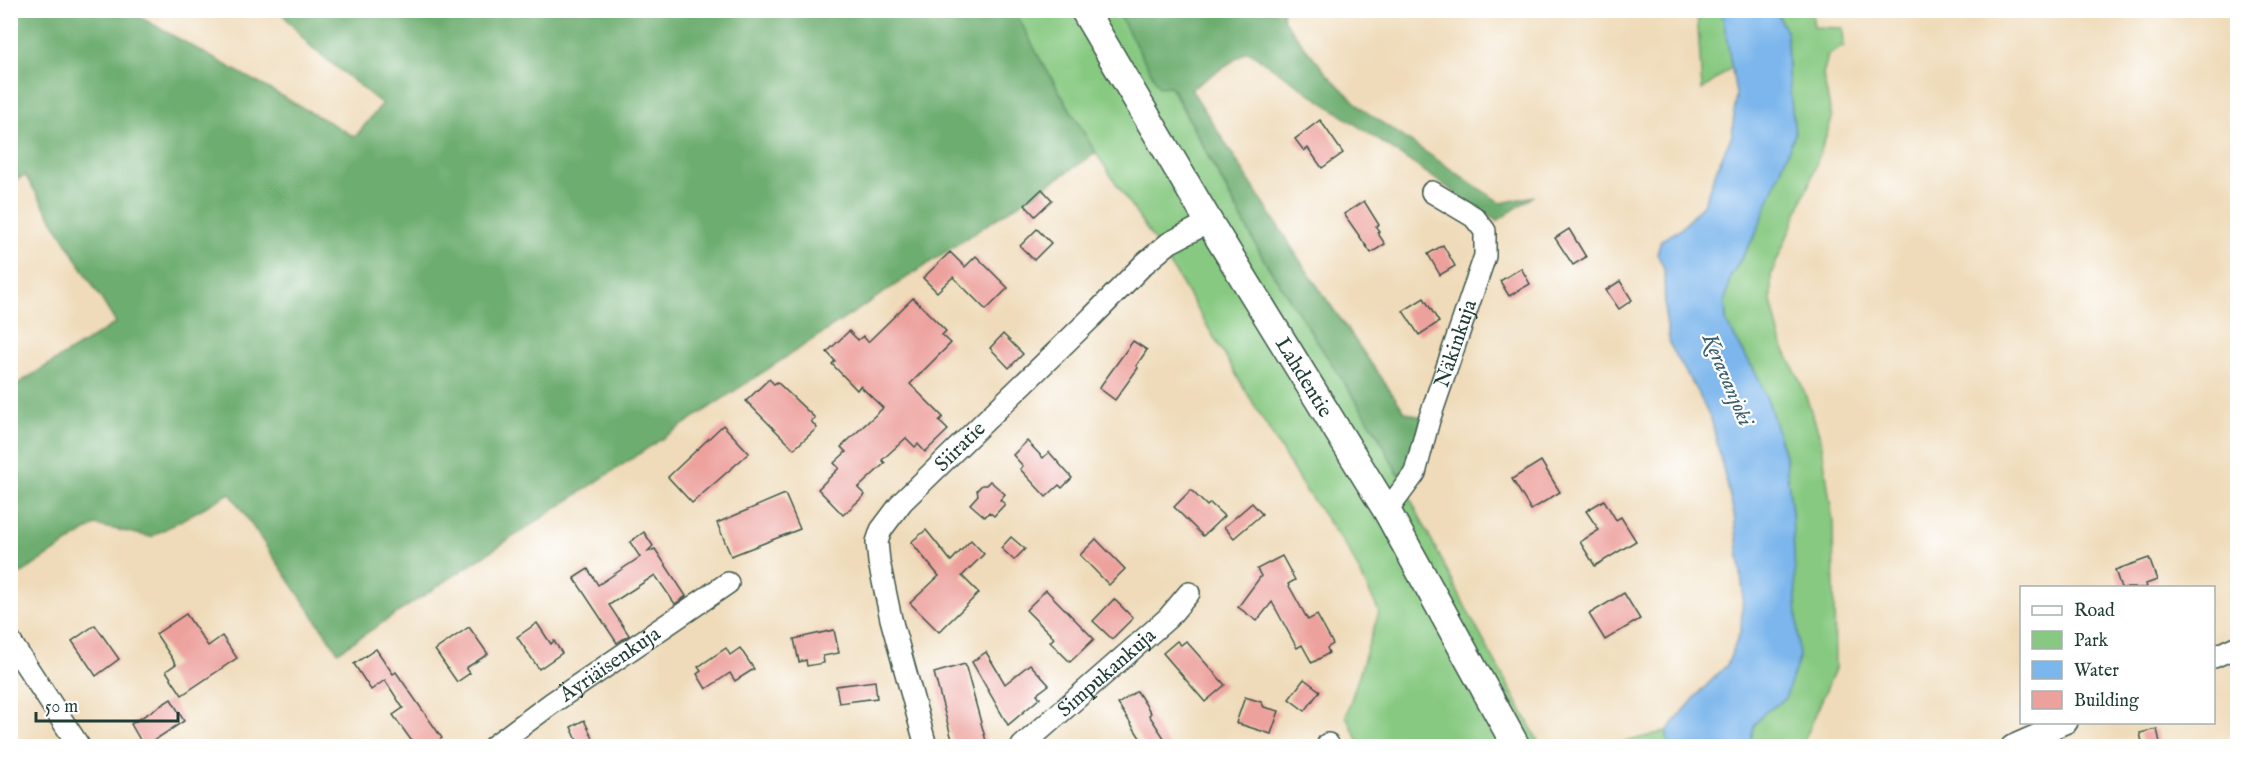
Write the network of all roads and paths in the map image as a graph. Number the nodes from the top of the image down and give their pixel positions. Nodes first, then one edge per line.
1 (1084, 10) edge
2 (1432, 192) dead end
3 (1209, 222) junction
4 (1387, 511) junction
5 (728, 583) dead end
6 (1189, 593) dead end
7 (10, 641) edge
8 (2238, 646) edge
9 (2215, 657) edge
10 (2065, 724) edge
11 (79, 747) edge
12 (494, 747) edge
13 (926, 747) edge
14 (1022, 747) edge
15 (1516, 747) edge
16 (2012, 747) edge

1 - 3 main road, Lahdentie
2 - 4 street, Näkinkuja
3 - 4 main road, Lahdentie
3 - 13 street, Siiratie
4 - 15 main road, Lahdentie
5 - 12 street, Äyriäisenkuja
6 - 14 street, Simpukankuja
7 - 11 street
8 - 9 street
10 - 16 street

